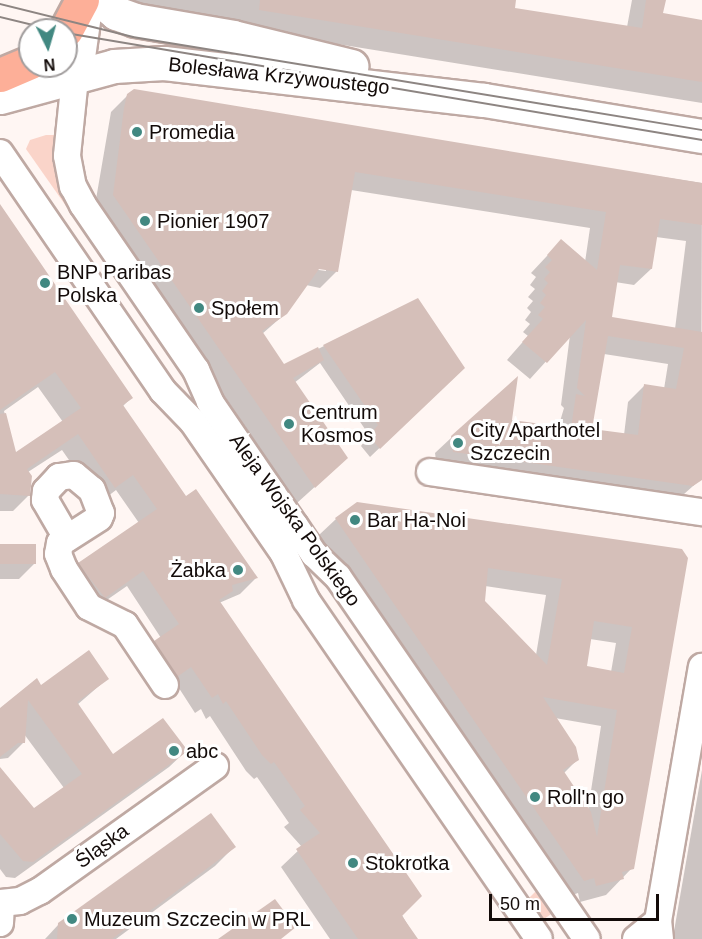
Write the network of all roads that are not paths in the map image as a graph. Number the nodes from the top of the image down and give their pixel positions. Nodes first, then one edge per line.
1 (84, 0) edge
2 (100, 0) edge
3 (73, 18) edge
4 (78, 52) edge
5 (18, 67) edge
6 (0, 75) edge
7 (78, 77) edge
8 (75, 78) joint
9 (0, 97) edge
10 (484, 100) junction
11 (702, 136) edge
12 (0, 153) edge
13 (430, 472) dead end
14 (702, 512) edge
15 (68, 538) dead end
16 (702, 667) edge
17 (165, 685) dead end
18 (215, 766) dead end
19 (0, 906) edge
20 (659, 930) edge
21 (539, 939) edge
22 (587, 939) edge
23 (636, 939) edge

1 - 3 main road
1 - 4 street
2 - 10 street, Bolesława Krzywoustego
5 - 6 main road
7 - 10 street, Bolesława Krzywoustego
8 - 9 street, Bolesława Krzywoustego
8 - 22 street, Aleja Wojska Polskiego
10 - 11 street, Bolesława Krzywoustego
12 - 21 street, Aleja Wojska Polskiego
13 - 14 street
15 - 17 street
16 - 20 street
18 - 19 street, Śląska
20 - 23 street

